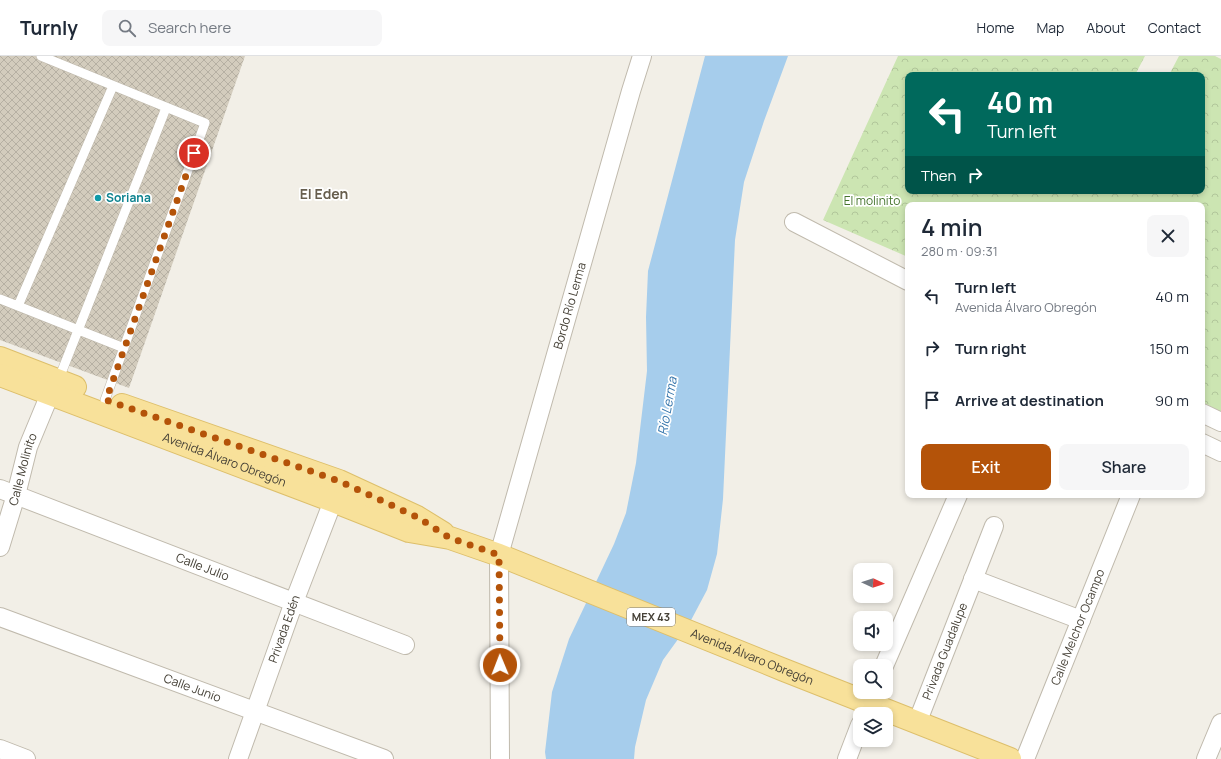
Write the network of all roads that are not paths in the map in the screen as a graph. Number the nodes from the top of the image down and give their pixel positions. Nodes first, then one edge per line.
1 (41, 56) edge
2 (642, 56) edge
3 (113, 86) junction
4 (166, 108) junction
5 (794, 222) dead end
6 (905, 279) edge
7 (0, 299) edge
8 (18, 306) junction
9 (78, 330) junction
10 (124, 348) junction
11 (0, 358) edge
12 (0, 375) edge
13 (54, 387) junction
14 (106, 400) junction
15 (1205, 414) edge
16 (1221, 422) edge
17 (1205, 444) edge
18 (1221, 452) edge
19 (8, 492) edge
20 (957, 498) edge
21 (1130, 498) edge
22 (332, 501) junction
23 (994, 526) dead end
24 (450, 538) junction
25 (0, 547) edge
26 (508, 559) junction
27 (973, 579) junction
28 (294, 602) junction
29 (0, 617) edge
30 (1081, 620) junction
31 (405, 645) dead end
32 (887, 659) edge
33 (868, 703) edge
34 (255, 711) junction
35 (917, 723) junction
36 (1221, 724) edge
37 (853, 742) edge
38 (238, 759) edge
39 (384, 759) edge
40 (500, 759) edge
41 (846, 759) edge
42 (1010, 759) edge
43 (1025, 759) edge
44 (1206, 759) edge

1 - 3 lane
2 - 26 street, Bordo Río Lerma
3 - 4 lane
3 - 8 lane
4 - 9 lane
4 - 10 lane
5 - 6 street
7 - 8 lane
8 - 9 lane
9 - 10 lane
9 - 13 lane
10 - 14 lane
11 - 13 main road, Avenida Álvaro Obregón / MEX 43
12 - 13 main road, Avenida Álvaro Obregón / MEX 43
13 - 14 main road, Avenida Álvaro Obregón / MEX 43
13 - 19 street, Calle Molinito
13 - 22 main road, Avenida Álvaro Obregón / MEX 43
14 - 24 main road, Avenida Álvaro Obregón / MEX 43
15 - 16 street
17 - 18 street
19 - 25 street, Calle Molinito
19 - 28 street, Calle Julio
20 - 32 street
21 - 30 street, Calle Melchor Ocampo
22 - 24 main road, Avenida Álvaro Obregón / MEX 43
22 - 28 street, Privada Edén
23 - 27 street, Privada Guadalupe
24 - 26 main road, Avenida Álvaro Obregón / MEX 43
26 - 33 main road, Avenida Álvaro Obregón / MEX 43
26 - 40 street, Bordo Río Lerma
27 - 30 street
27 - 35 street, Privada Guadalupe
28 - 31 street, Calle Julio
28 - 34 street, Privada Edén
29 - 34 street, Calle Junio
30 - 43 street, Calle Melchor Ocampo
33 - 35 main road, Avenida Álvaro Obregón / MEX 43
34 - 38 street, Privada Edén
34 - 39 street, Calle Junio
35 - 42 main road, Avenida Álvaro Obregón / MEX 43
36 - 44 street
37 - 41 street

